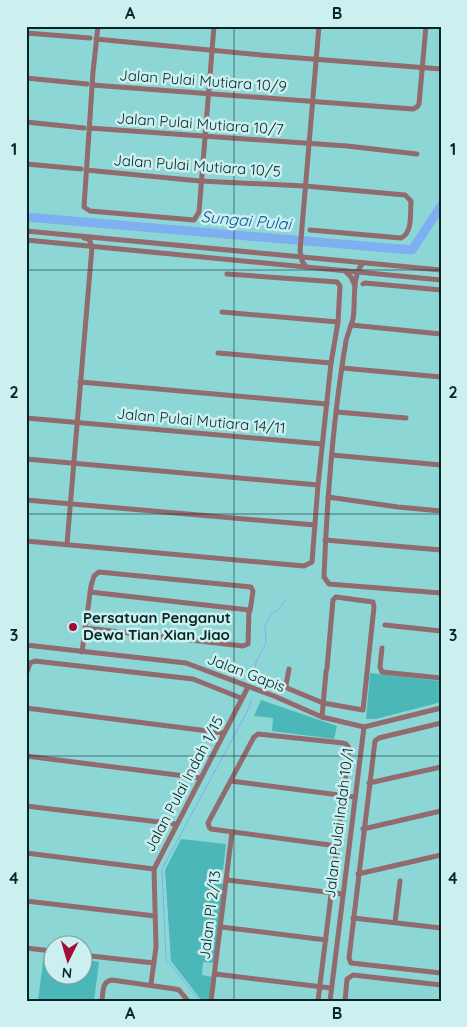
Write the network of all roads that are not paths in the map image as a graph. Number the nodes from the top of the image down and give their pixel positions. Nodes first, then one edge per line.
1 (98, 26) edge
2 (214, 26) edge
3 (319, 26) edge
4 (426, 26) edge
5 (26, 33) edge
6 (93, 39) junction
7 (212, 50) junction
8 (316, 58) junction
9 (422, 67) junction
10 (441, 69) edge
11 (26, 78) edge
12 (89, 85) junction
13 (208, 94) junction
14 (312, 102) junction
15 (26, 122) edge
16 (86, 128) junction
17 (204, 137) junction
18 (309, 144) junction
19 (417, 154) dead end
20 (26, 164) edge
21 (84, 169) junction
22 (200, 181) junction
23 (305, 186) junction
24 (310, 230) dead end
25 (26, 231) edge
26 (74, 235) junction
27 (26, 240) edge
28 (92, 247) junction
29 (300, 254) junction
30 (363, 263) junction
31 (306, 267) junction
32 (441, 270) edge
33 (345, 271) junction
34 (357, 272) junction
35 (227, 274) dead end
36 (372, 274) junction
37 (441, 280) edge
38 (363, 284) dead end
39 (355, 286) junction
40 (441, 290) edge
41 (222, 312) dead end
42 (338, 322) junction
43 (351, 325) junction
44 (441, 334) edge
45 (218, 353) dead end
46 (331, 363) junction
47 (342, 368) junction
48 (441, 377) edge
49 (80, 382) junction
50 (326, 404) junction
51 (337, 412) junction
52 (26, 418) edge
53 (406, 418) dead end
54 (77, 422) junction
55 (322, 444) junction
56 (332, 455) junction
57 (26, 459) edge
58 (74, 464) junction
59 (441, 465) edge
60 (318, 485) junction
61 (328, 497) junction
62 (26, 500) edge
63 (70, 504) junction
64 (441, 511) edge
65 (315, 525) junction
66 (325, 540) junction
67 (26, 541) edge
68 (67, 544) junction
69 (441, 550) edge
70 (90, 592) junction
71 (441, 593) edge
72 (250, 610) junction
73 (385, 625) dead end
74 (85, 628) junction
75 (441, 631) edge
76 (26, 646) edge
77 (382, 648) dead end
78 (82, 652) junction
79 (289, 670) dead end
80 (26, 675) edge
81 (441, 678) edge
82 (248, 687) junction
83 (241, 698) junction
84 (323, 703) junction
85 (26, 708) edge
86 (441, 708) edge
87 (322, 716) junction
88 (441, 723) edge
89 (364, 727) junction
90 (224, 733) junction
91 (26, 756) edge
92 (441, 767) edge
93 (201, 778) junction
94 (231, 782) junction
95 (369, 783) junction
96 (343, 796) junction
97 (355, 797) junction
98 (26, 806) edge
99 (441, 810) edge
100 (176, 824) junction
101 (364, 829) junction
102 (232, 832) junction
103 (337, 846) junction
104 (26, 853) edge
105 (441, 855) edge
106 (154, 869) junction
107 (358, 874) junction
108 (227, 880) junction
109 (400, 881) dead end
110 (331, 893) junction
111 (342, 894) junction
112 (26, 901) edge
113 (154, 916) junction
114 (353, 918) junction
115 (395, 922) junction
116 (221, 927) junction
117 (441, 928) edge
118 (326, 940) junction
119 (26, 948) edge
120 (42, 950) edge
121 (92, 956) edge
122 (154, 963) junction
123 (441, 973) edge
124 (215, 974) junction
125 (151, 984) junction
126 (441, 985) edge
127 (320, 987) junction
128 (331, 988) junction
129 (102, 1000) edge
130 (188, 1001) edge
131 (212, 1001) edge
132 (318, 1001) edge
133 (330, 1001) edge
134 (345, 1001) edge

1 - 6 street
2 - 7 street
3 - 8 street
4 - 9 street
5 - 6 street
6 - 7 street
6 - 12 street
7 - 8 street
7 - 13 street
8 - 9 street
8 - 14 street
9 - 10 street
9 - 14 street, Jalan Pulai Mutiara 10/9
11 - 12 street, Jalan Pulai Mutiara 10/9
12 - 13 street, Jalan Pulai Mutiara 10/9
12 - 16 street
13 - 14 street, Jalan Pulai Mutiara 10/9
13 - 17 street
14 - 18 street
15 - 16 street, Jalan Pulai Mutiara 10/7
16 - 17 street, Jalan Pulai Mutiara 10/7
16 - 21 street
17 - 18 street, Jalan Pulai Mutiara 10/7
17 - 22 street
18 - 19 street, Jalan Pulai Mutiara 10/7
18 - 23 street
20 - 21 street, Jalan Pulai Mutiara 10/5
21 - 22 street, Jalan Pulai Mutiara 10/5
21 - 22 street
22 - 23 street, Jalan Pulai Mutiara 10/5
23 - 24 street, Jalan Pulai Mutiara 10/5
23 - 29 street
25 - 26 street
26 - 28 street
26 - 29 street
27 - 28 street
28 - 31 street
28 - 49 street
29 - 30 street
29 - 31 street
30 - 32 street
30 - 34 street
31 - 33 street
33 - 34 street
33 - 39 street
34 - 36 street
34 - 39 street
35 - 42 street
36 - 37 street
36 - 39 street
38 - 40 street
39 - 43 street
41 - 42 street
42 - 46 street
43 - 44 street
43 - 47 street
45 - 46 street
46 - 50 street
47 - 48 street
47 - 51 street
49 - 50 street
49 - 54 street
50 - 55 street
51 - 53 street
51 - 56 street
52 - 54 street, Jalan Pulai Mutiara 14/11
54 - 55 street, Jalan Pulai Mutiara 14/11
54 - 58 street
55 - 60 street
56 - 59 street
56 - 61 street
57 - 58 street
58 - 60 street
58 - 63 street
60 - 65 street
61 - 64 street
61 - 66 street
62 - 63 street
63 - 65 street
63 - 68 street
65 - 68 street
66 - 69 street
66 - 71 street
67 - 68 street
70 - 72 street
70 - 72 street
70 - 74 street
72 - 74 street
73 - 75 street
74 - 78 street
76 - 78 street, Jalan Gapis
77 - 81 street
78 - 82 street, Jalan Gapis
79 - 84 street
80 - 83 street
82 - 83 street, Jalan Pulai Indah 1/15
82 - 87 street, Jalan Gapis
83 - 90 street, Jalan Pulai Indah 1/15
84 - 84 street
84 - 87 street
85 - 90 street
86 - 89 street
87 - 89 street, Jalan Gapis
88 - 95 street
89 - 97 street, Jalan Pulai Indah 10/1
90 - 93 street, Jalan Pulai Indah 1/15
91 - 93 street
92 - 95 street
93 - 100 street, Jalan Pulai Indah 1/15
94 - 96 street
94 - 96 street
94 - 102 street
95 - 101 street
96 - 97 street
96 - 103 street
97 - 111 street, Jalan Pulai Indah 10/1
98 - 100 street
99 - 101 street, Jalan Pulai Indah 10/1
100 - 106 street, Jalan Pulai Indah 1/15
101 - 107 street
102 - 103 street
102 - 108 street, Jalan PI 2/13
103 - 110 street
104 - 106 street
105 - 107 street
106 - 113 street, Jalan Pulai Indah 1/15
107 - 114 street
108 - 110 street
108 - 116 street, Jalan PI 2/13
109 - 115 street
110 - 111 street
110 - 118 street
111 - 128 street, Jalan Pulai Indah 10/1
112 - 113 street
113 - 122 street, Jalan Pulai Indah 1/15
114 - 115 street
114 - 123 street
115 - 117 street
116 - 118 street
116 - 124 street, Jalan PI 2/13
118 - 127 street
119 - 120 street
121 - 122 street
122 - 125 street, Jalan Pulai Indah 1/15
124 - 127 street
124 - 131 street, Jalan PI 2/13
125 - 129 street
125 - 130 street
126 - 134 street
127 - 128 street
127 - 132 street
128 - 133 street, Jalan Pulai Indah 10/1

